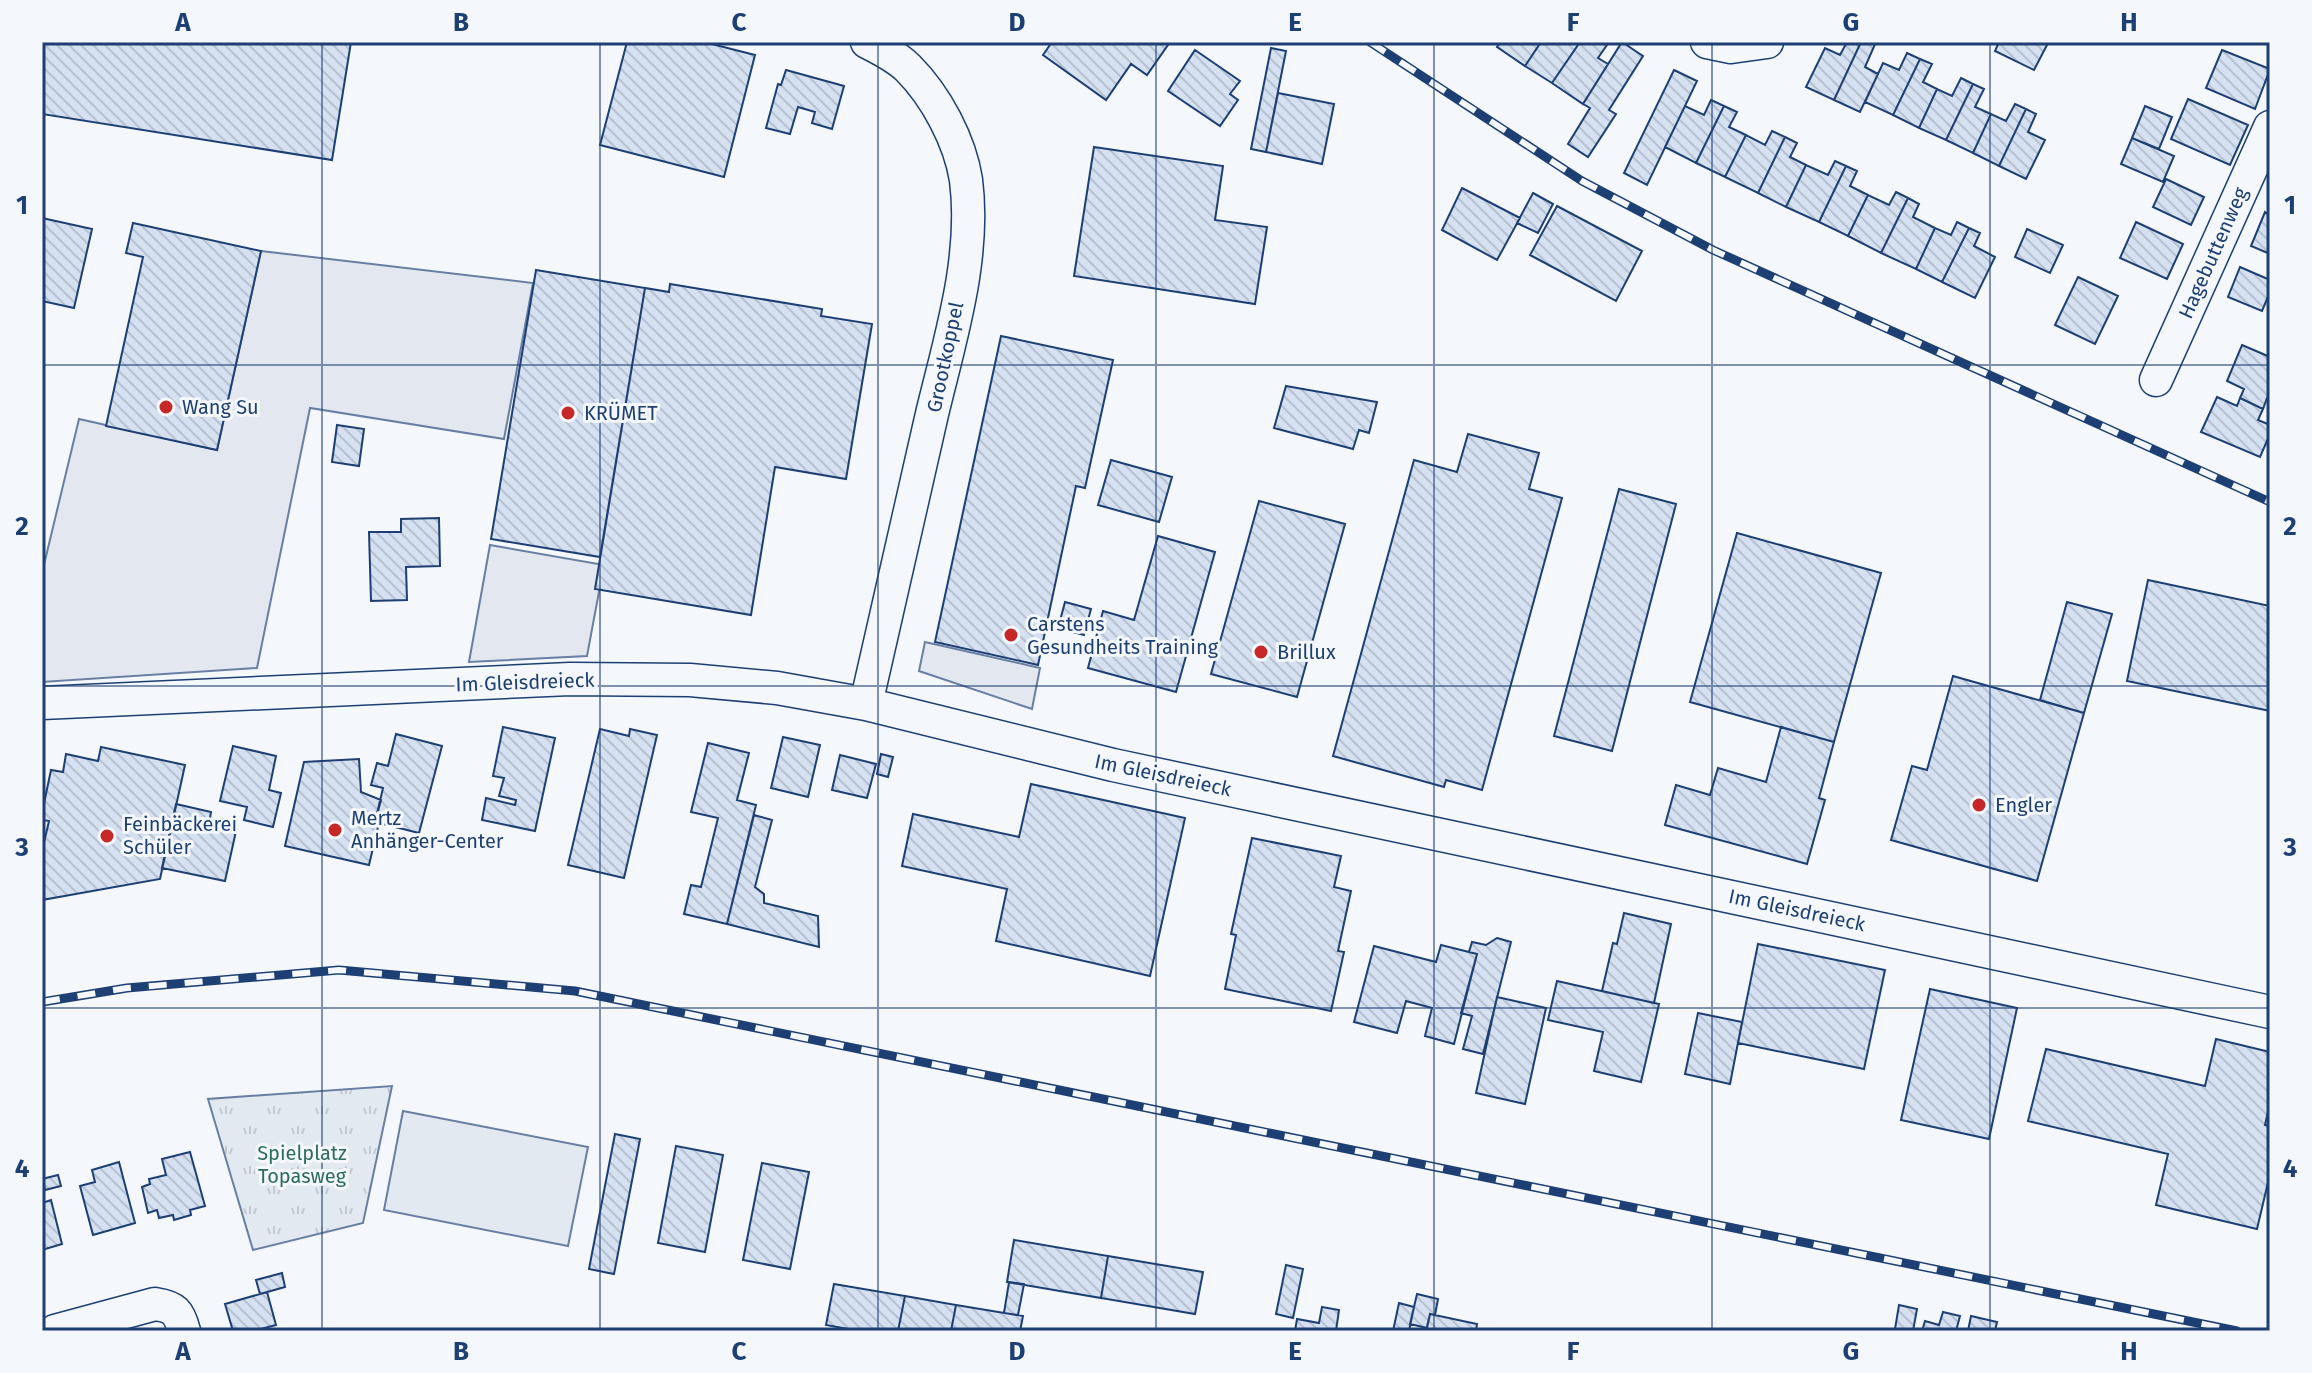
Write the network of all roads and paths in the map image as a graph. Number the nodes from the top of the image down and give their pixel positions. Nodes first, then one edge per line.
1 (867, 42) edge
2 (1707, 42) edge
3 (1767, 42) edge
4 (2270, 127) edge
5 (2156, 380) dead end
6 (42, 703) edge
7 (866, 704) junction
8 (2270, 1012) edge
9 (178, 1319) edge
10 (55, 1331) edge

1 - 7 street, Grootkoppel
2 - 3 street
4 - 5 street, Hagebuttenweg
6 - 7 street, Im Gleisdreieck
7 - 8 street, Im Gleisdreieck
9 - 10 street

